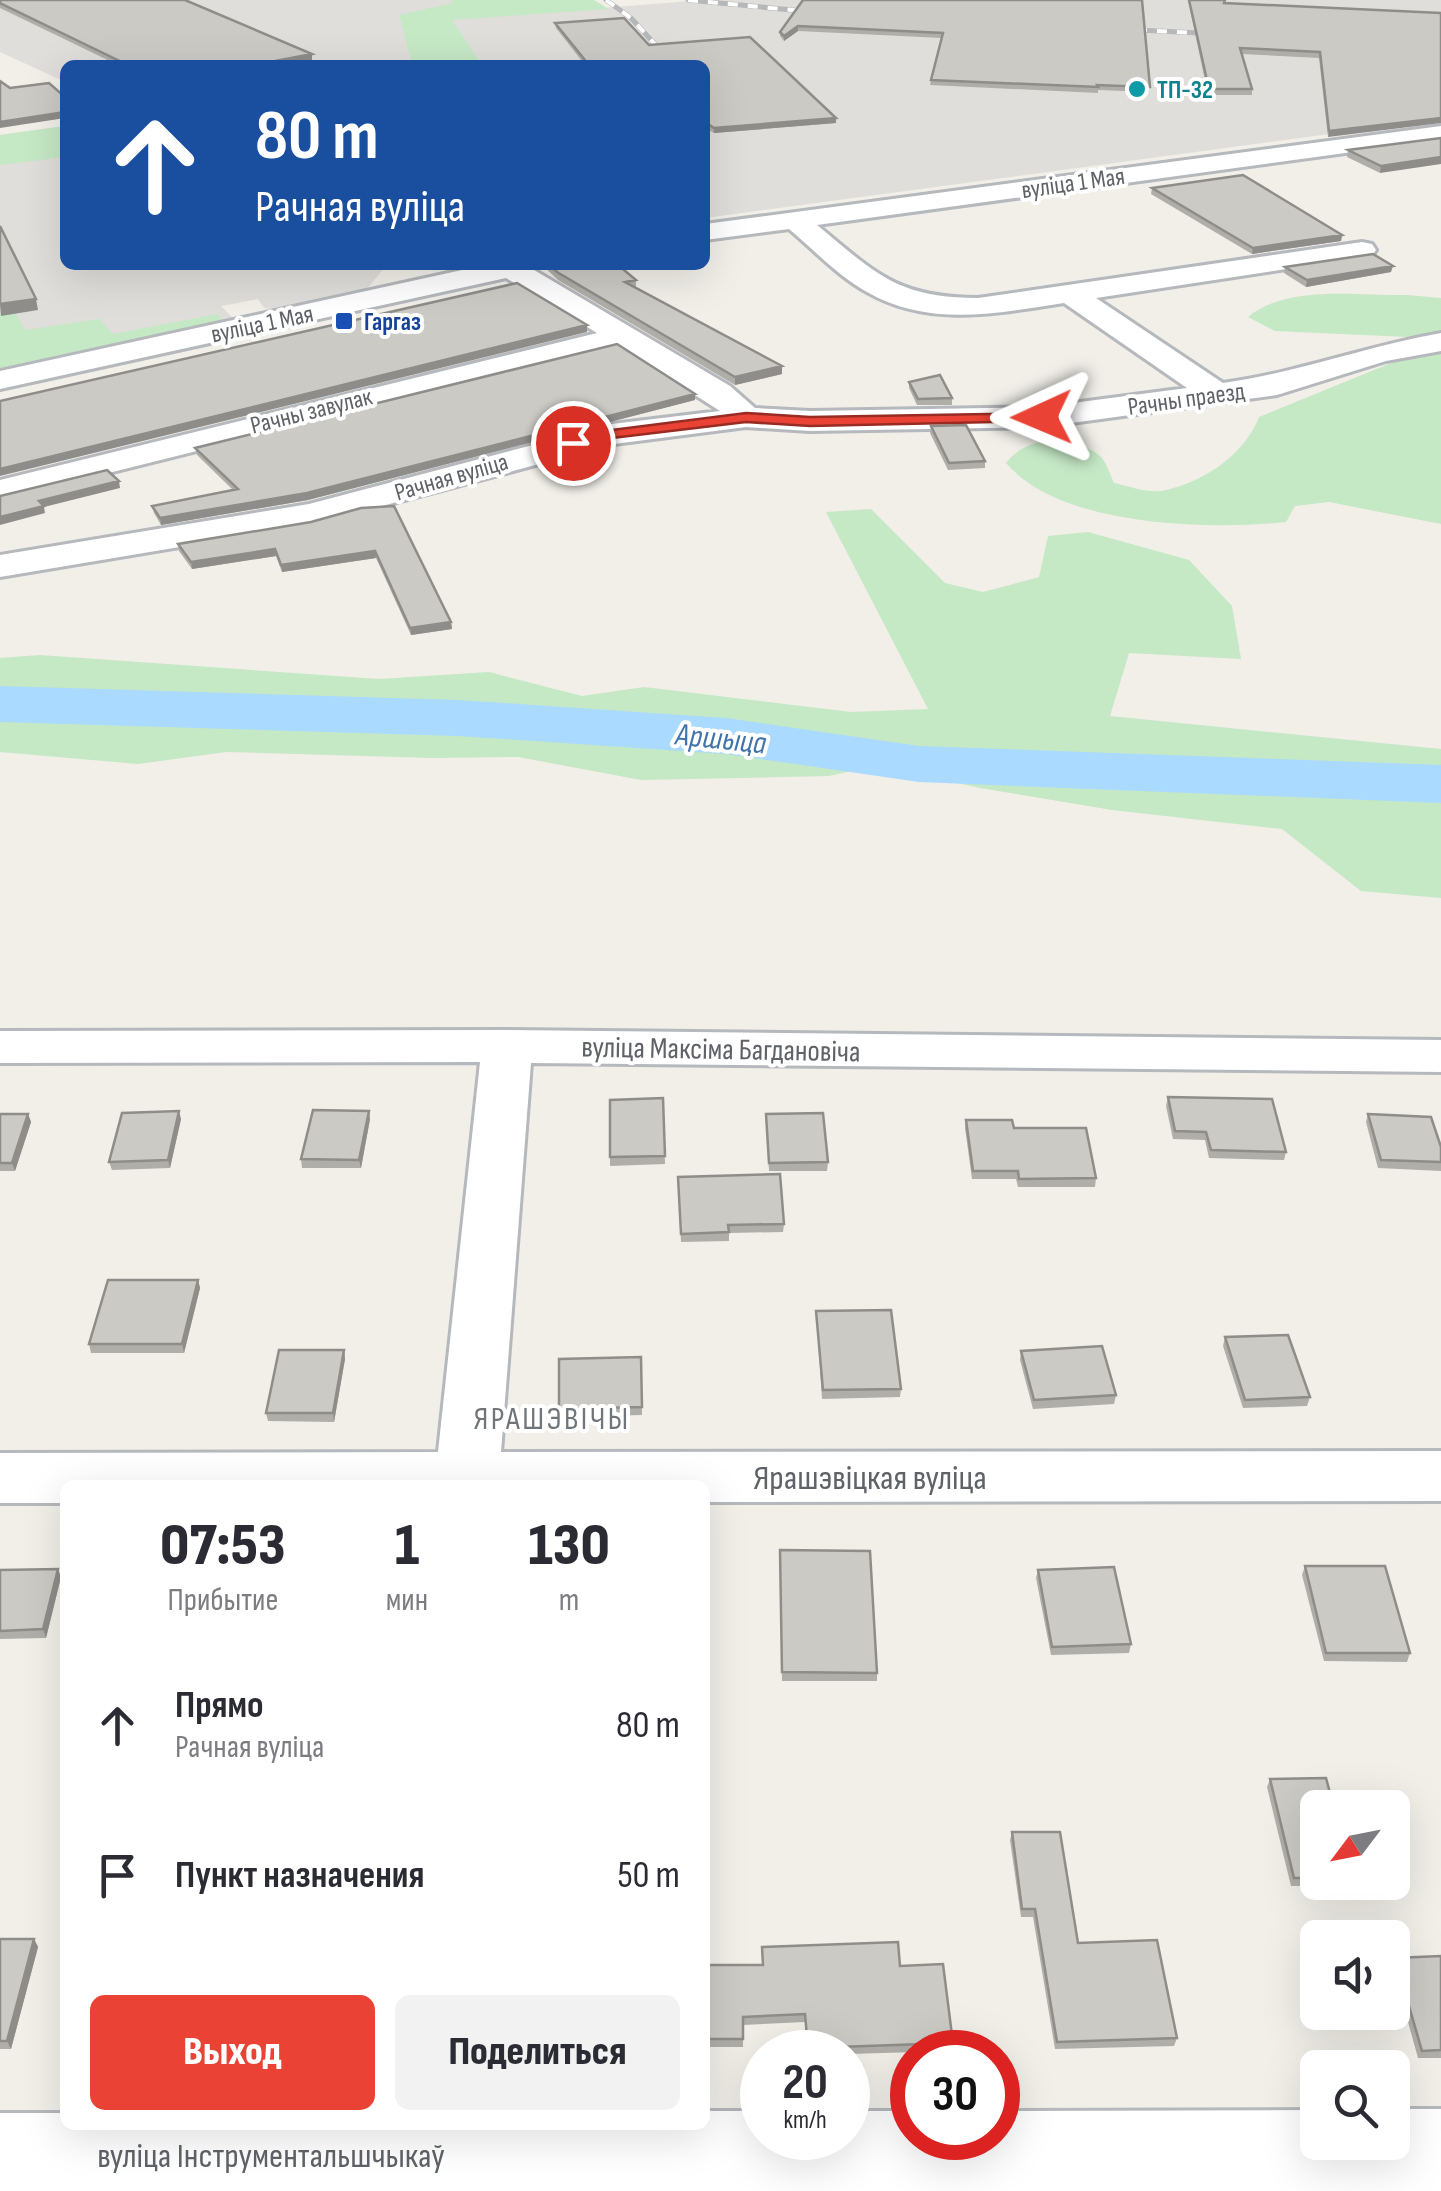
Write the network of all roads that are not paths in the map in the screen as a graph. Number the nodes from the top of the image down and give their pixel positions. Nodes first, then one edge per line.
1 (1441, 132) edge
2 (794, 219) junction
3 (710, 231) edge
4 (1362, 250) dead end
5 (499, 270) edge
6 (523, 270) edge
7 (1070, 294) junction
8 (624, 335) junction
9 (1441, 342) edge
10 (0, 380) edge
11 (1218, 394) junction
12 (746, 417) junction
13 (0, 490) edge
14 (0, 566) edge
15 (0, 1046) edge
16 (507, 1046) junction
17 (1441, 1056) edge
18 (1441, 1476) edge
19 (0, 1478) edge
20 (311, 1480) edge
21 (467, 1480) edge
22 (662, 1480) edge
23 (391, 2140) edge
24 (1441, 2151) edge
25 (0, 2156) edge

1 - 2 street, вуліца 1 Мая
2 - 3 street, вуліца 1 Мая
2 - 7 street
4 - 7 street
5 - 10 street, вуліца 1 Мая
6 - 8 street
7 - 11 street
8 - 12 street
8 - 13 street, Рачны завулак
9 - 11 street, Рачны праезд
11 - 12 street, Рачны праезд
12 - 14 street, Рачная вуліца
15 - 16 street, вуліца Максіма Багдановіча
16 - 17 street, вуліца Максіма Багдановіча
16 - 21 street
18 - 22 street, Ярашэвіцкая вуліца
19 - 20 street, Ярашэвіцкая вуліца
23 - 24 street, вуліца Інструментальшчыкаў
23 - 25 street, вуліца Інструментальшчыкаў

